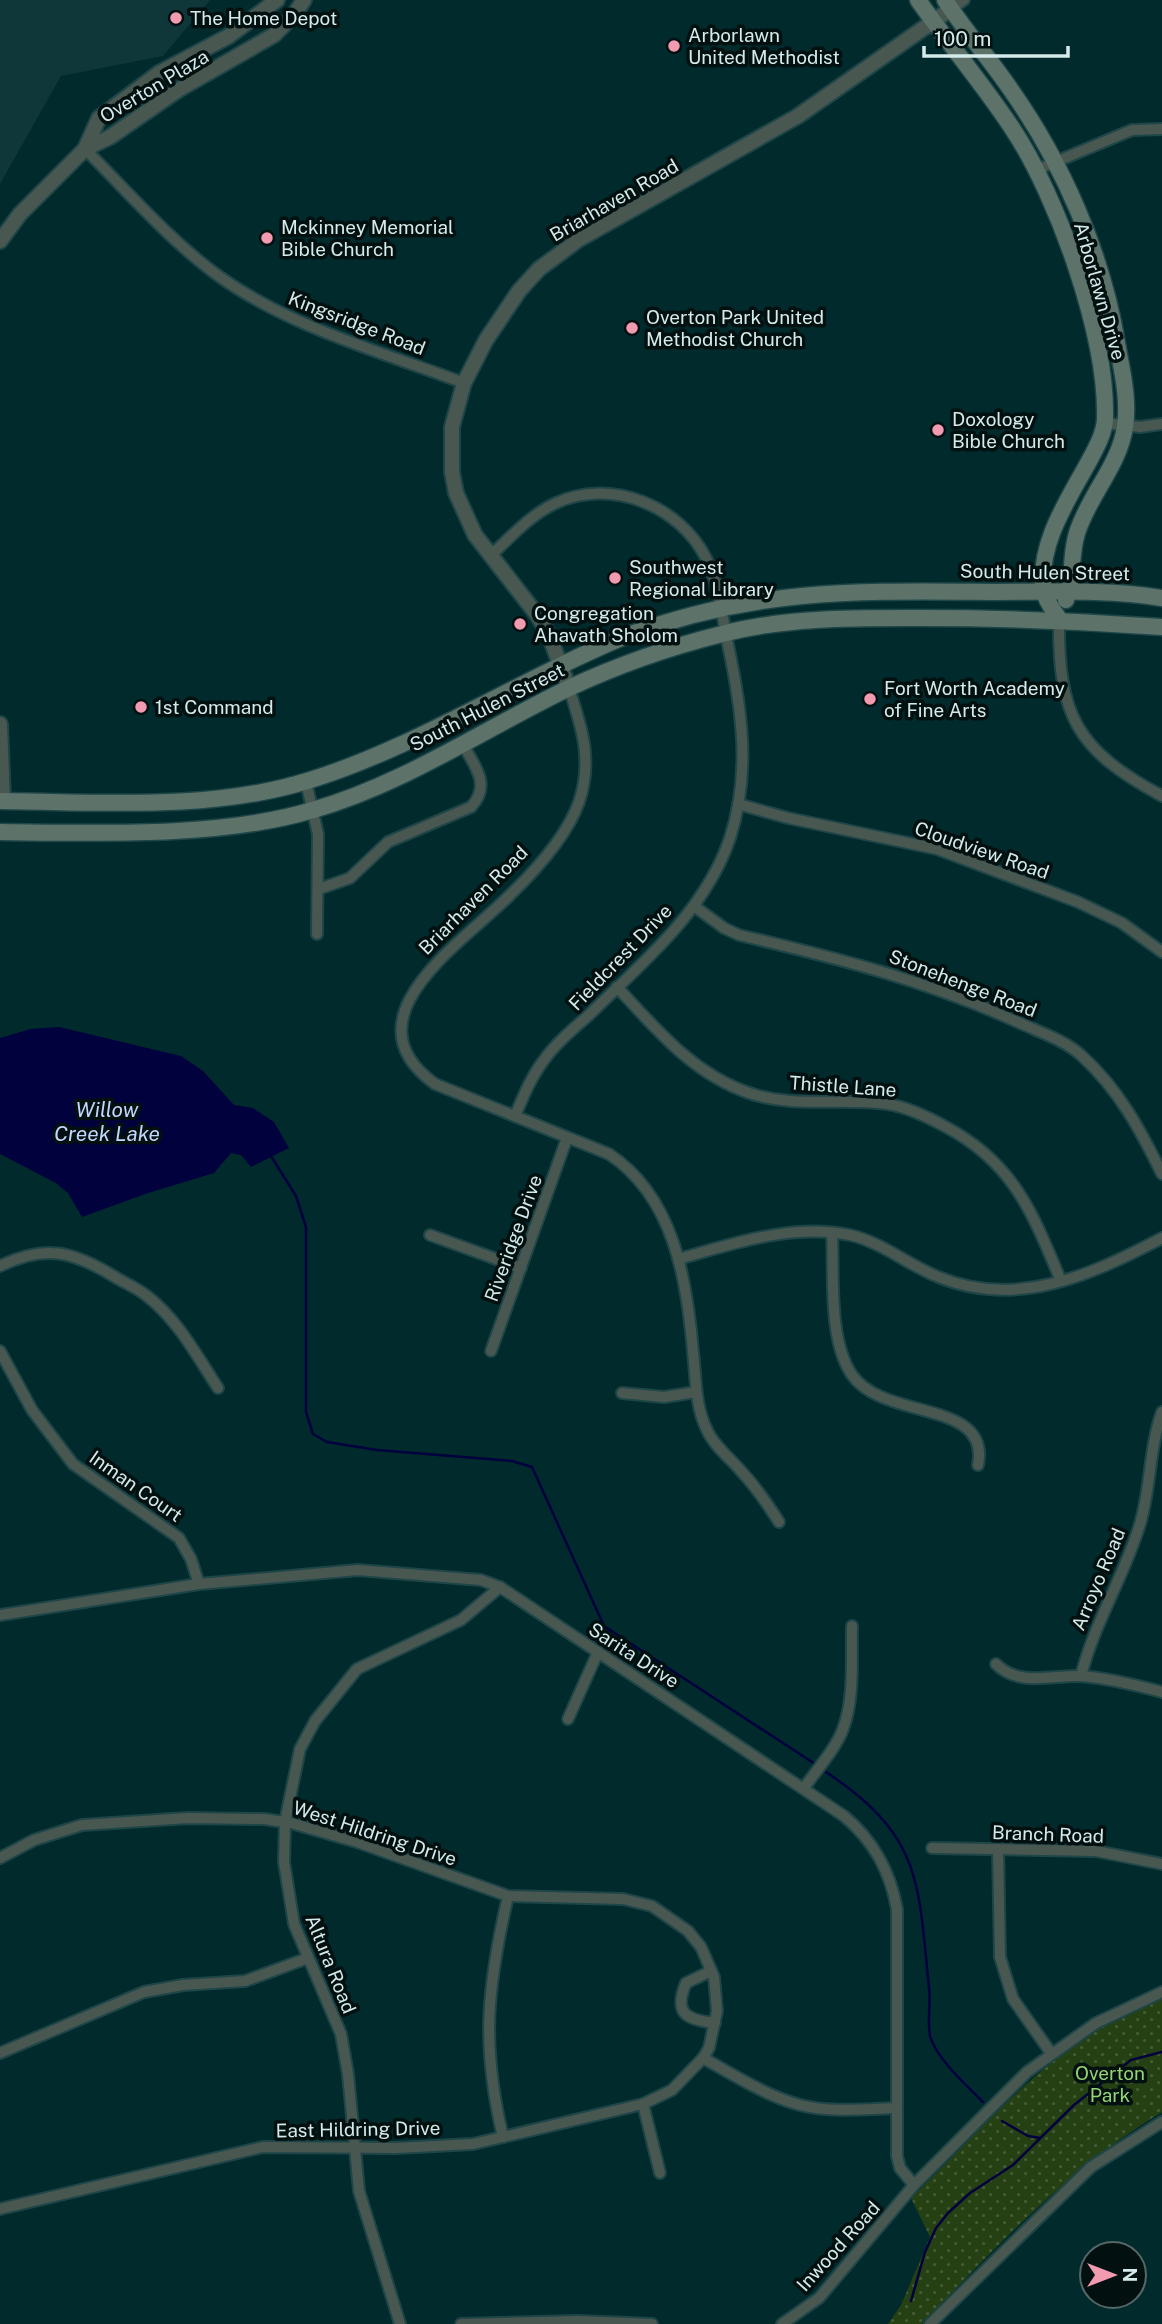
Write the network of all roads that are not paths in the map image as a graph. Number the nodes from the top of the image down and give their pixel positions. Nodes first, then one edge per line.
1 (277, 0) edge
2 (304, 0) edge
3 (918, 0) edge
4 (953, 3) edge
5 (934, 23) junction
6 (1162, 129) edge
7 (85, 149) junction
8 (1057, 162) junction
9 (1036, 170) junction
10 (0, 242) edge
11 (464, 383) junction
12 (1105, 423) junction
13 (1162, 424) edge
14 (1125, 425) junction
15 (490, 555) junction
16 (1044, 592) junction
17 (1069, 593) junction
18 (1162, 598) edge
19 (720, 607) junction
20 (1059, 619) junction
21 (1162, 627) edge
22 (726, 633) junction
23 (560, 666) junction
24 (569, 688) junction
25 (0, 724) edge
26 (463, 745) junction
27 (306, 782) junction
28 (1162, 796) edge
29 (1, 801) edge
30 (738, 803) junction
31 (313, 810) junction
32 (0, 832) edge
33 (318, 890) junction
34 (694, 906) junction
35 (317, 934) dead end
36 (1162, 952) edge
37 (617, 987) junction
38 (515, 1116) junction
39 (567, 1138) junction
40 (1162, 1174) edge
41 (832, 1233) junction
42 (430, 1235) dead end
43 (1162, 1237) edge
44 (678, 1259) junction
45 (1, 1264) edge
46 (521, 1268) junction
47 (1061, 1281) junction
48 (0, 1351) edge
49 (491, 1351) dead end
50 (218, 1388) dead end
51 (696, 1392) junction
52 (622, 1393) dead end
53 (1162, 1412) edge
54 (978, 1465) dead end
55 (779, 1522) dead end
56 (199, 1584) junction
57 (500, 1587) junction
58 (0, 1615) edge
59 (852, 1626) dead end
60 (597, 1652) junction
61 (996, 1664) dead end
62 (1081, 1676) junction
63 (1162, 1692) edge
64 (568, 1719) dead end
65 (804, 1788) junction
66 (285, 1822) junction
67 (932, 1848) dead end
68 (998, 1849) junction
69 (0, 1858) edge
70 (1162, 1864) edge
71 (508, 1896) junction
72 (308, 1958) junction
73 (711, 1971) junction
74 (1162, 1992) edge
75 (715, 2024) junction
76 (0, 2053) edge
77 (1051, 2053) junction
78 (703, 2058) junction
79 (643, 2104) junction
80 (897, 2108) junction
81 (1162, 2122) edge
82 (503, 2137) junction
83 (354, 2146) junction
84 (660, 2173) dead end
85 (914, 2185) junction
86 (0, 2209) edge
87 (400, 2324) edge
88 (461, 2324) edge
89 (652, 2324) edge
90 (782, 2324) edge
91 (930, 2324) edge

1 - 7 street, Overton Plaza
2 - 7 street, Overton Plaza
3 - 5 main road, Arborlawn Drive
4 - 5 street, Briarhaven Road
4 - 8 main road, Arborlawn Drive
5 - 9 main road, Arborlawn Drive
5 - 11 street, Briarhaven Road
6 - 8 street
7 - 10 street, Overton Plaza
7 - 11 street, Kingsridge Road
8 - 9 street
8 - 14 main road, Arborlawn Drive
9 - 12 main road, Arborlawn Drive
11 - 15 street, Briarhaven Road
12 - 14 street
12 - 16 main road, Arborlawn Drive
13 - 14 street
14 - 17 main road, Arborlawn Drive
15 - 19 street, Fieldcrest Drive
15 - 23 street, Briarhaven Road
16 - 17 main road, South Hulen Street
16 - 19 main road, South Hulen Street
16 - 20 main road, Arborlawn Drive
17 - 18 main road, South Hulen Street
17 - 20 main road, Arborlawn Drive
19 - 22 street, Fieldcrest Drive
19 - 23 main road, South Hulen Street
20 - 21 main road, South Hulen Street
20 - 22 main road, South Hulen Street
20 - 28 street, Arborlawn Drive
22 - 24 main road, South Hulen Street
22 - 30 street, Fieldcrest Drive
23 - 24 street, Briarhaven Road
23 - 27 main road, South Hulen Street
24 - 26 main road, South Hulen Street
24 - 38 street, Briarhaven Road
25 - 29 street
26 - 31 main road, South Hulen Street
26 - 33 street
27 - 29 main road, South Hulen Street
27 - 31 street
30 - 34 street, Fieldcrest Drive
30 - 36 street, Cloudview Road
31 - 32 main road, South Hulen Street
31 - 33 street
33 - 35 street
34 - 37 street, Fieldcrest Drive
34 - 40 street, Stonehenge Road
37 - 38 street, Fieldcrest Drive
37 - 47 street, Thistle Lane
38 - 39 street, Briarhaven Road
39 - 44 street, Briarhaven Road
39 - 46 street, Riveridge Drive
41 - 44 street
41 - 47 street
41 - 54 street
42 - 46 street
43 - 47 street
44 - 51 street, Briarhaven Road
45 - 50 street
46 - 49 street, Riveridge Drive
48 - 56 street, Inman Court
51 - 52 street
51 - 55 street, Briarhaven Road
53 - 62 street, Arroyo Road
56 - 57 street, Sarita Drive
56 - 58 street, Sarita Drive
57 - 60 street, Sarita Drive
57 - 66 street, Altura Road
59 - 65 street
60 - 64 street
60 - 65 street, Sarita Drive
61 - 62 street
62 - 63 street
65 - 80 street, Sarita Drive
66 - 69 street, West Hildring Drive
66 - 71 street, West Hildring Drive
66 - 72 street, Altura Road
67 - 68 street, Branch Road
68 - 70 street, Branch Road
68 - 77 street
71 - 73 street, West Hildring Drive
71 - 82 street
72 - 76 street
72 - 83 street, Altura Road
73 - 75 street, West Hildring Drive
73 - 75 street
74 - 77 street, Inwood Road
75 - 78 street, West Hildring Drive
77 - 85 street, Inwood Road
78 - 79 street, East Hildring Drive
78 - 80 street
79 - 82 street, East Hildring Drive
79 - 84 street
80 - 85 street, Sarita Drive
81 - 91 street
82 - 83 street, East Hildring Drive
83 - 86 street, East Hildring Drive
83 - 87 street, Altura Road
85 - 90 street, Inwood Road
88 - 89 street

